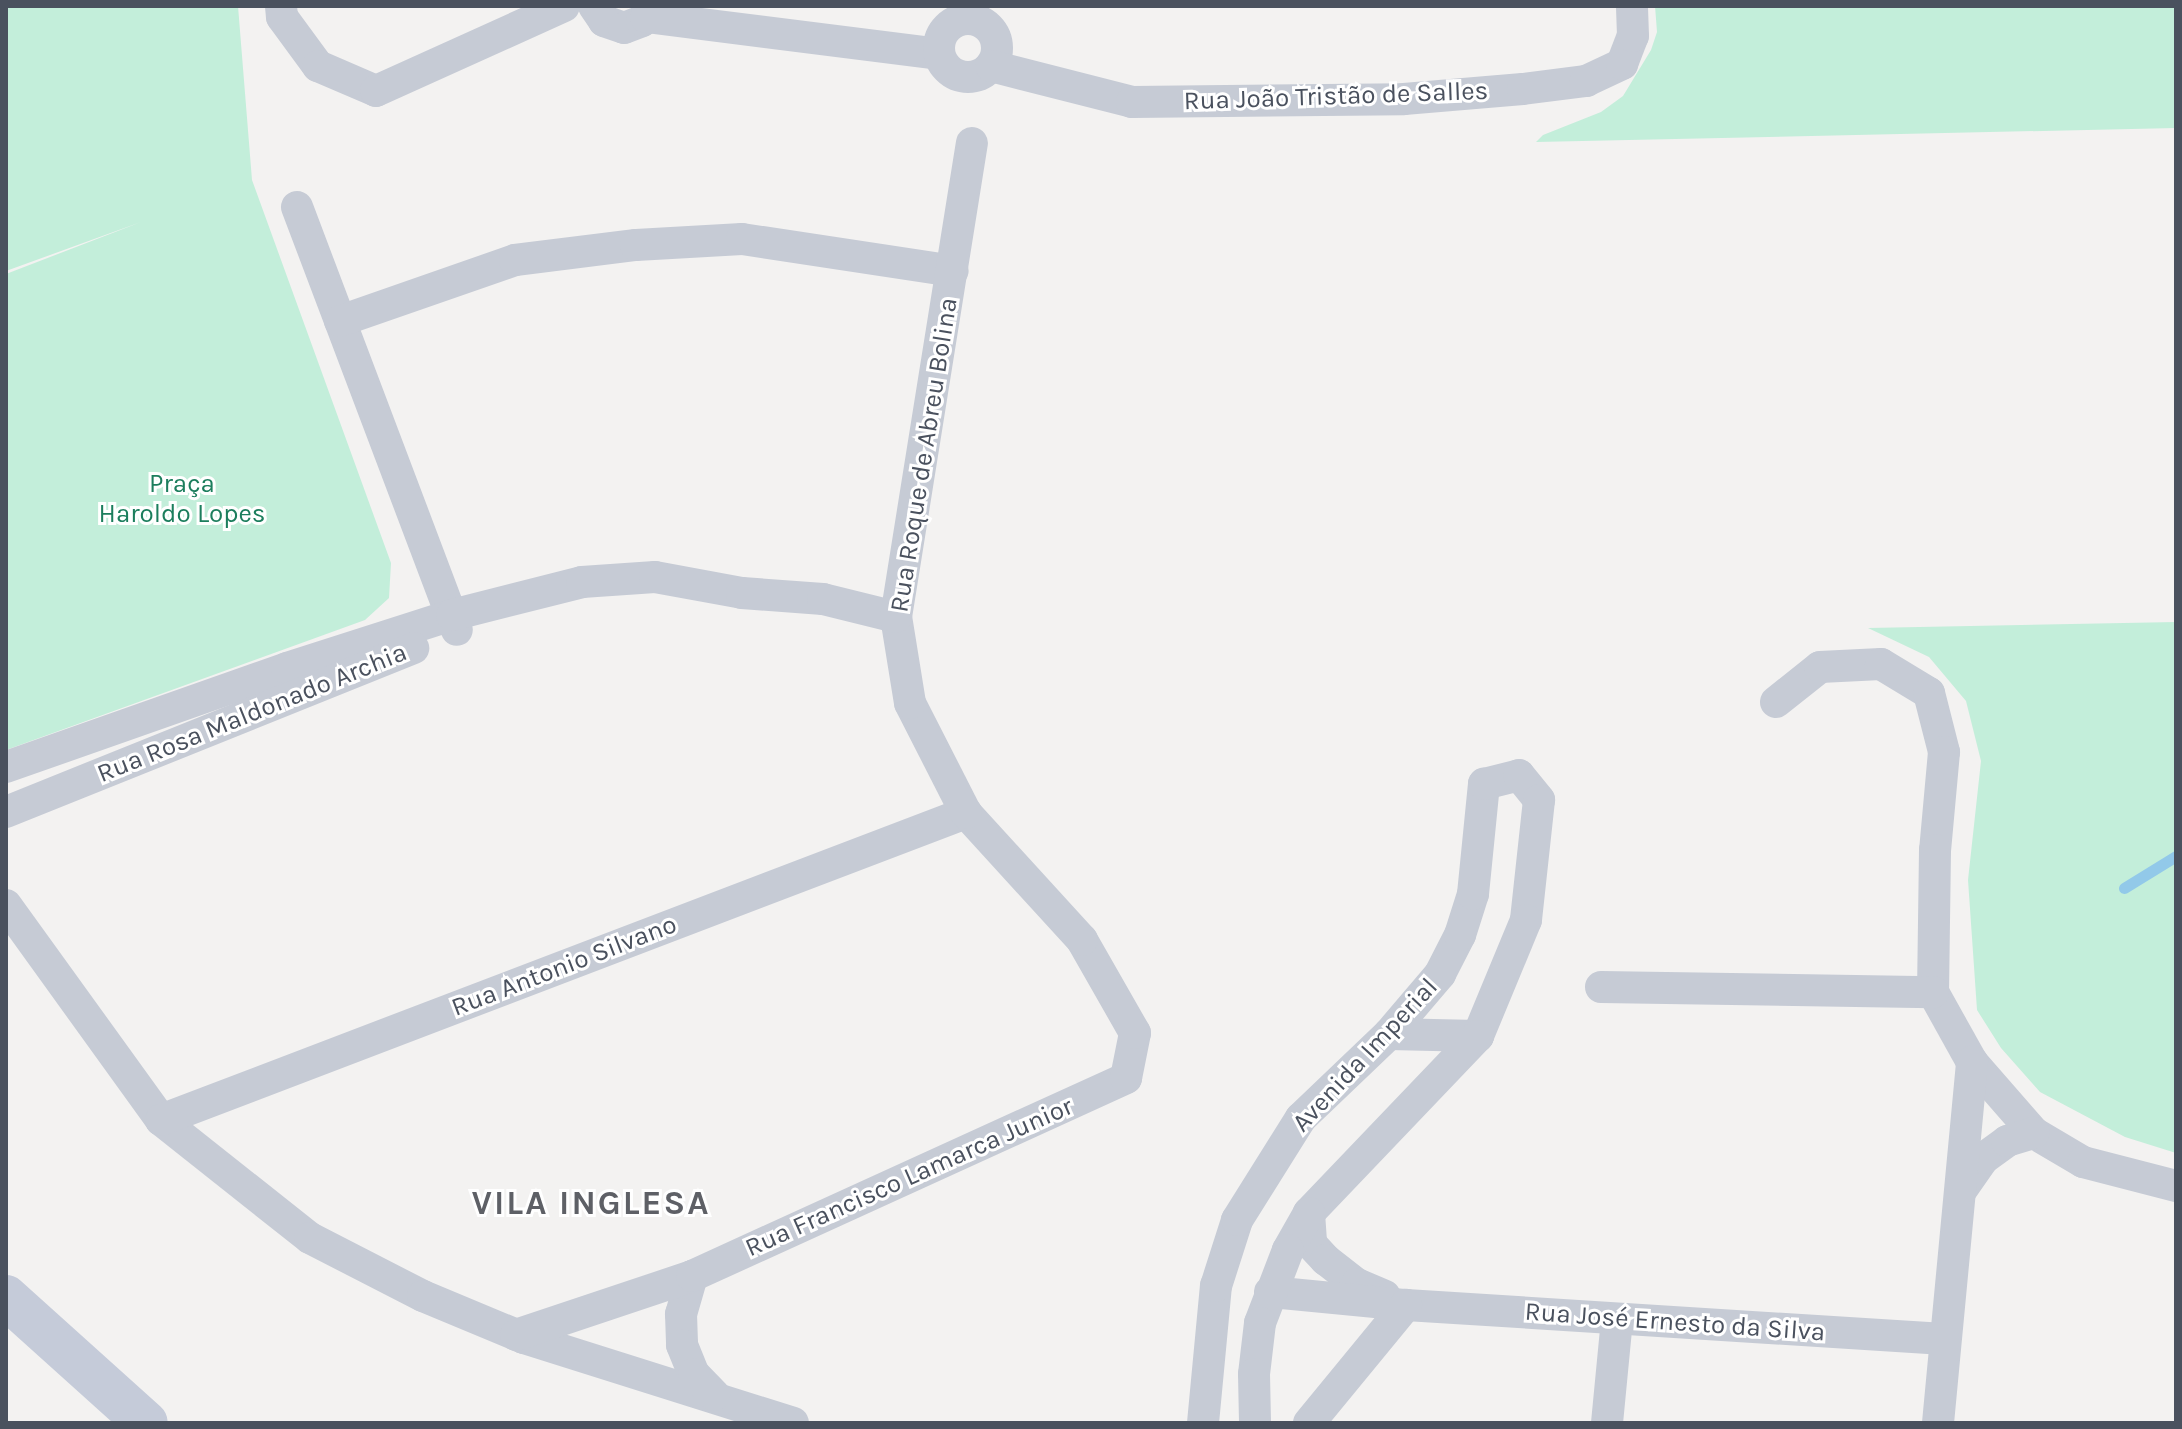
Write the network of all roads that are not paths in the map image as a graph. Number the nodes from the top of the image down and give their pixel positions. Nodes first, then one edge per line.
1 (281, 6) edge
2 (564, 6) edge
3 (594, 6) edge
4 (1632, 6) edge
5 (649, 12) edge
6 (972, 13) edge
7 (939, 54) junction
8 (991, 66) junction
9 (972, 143) dead end
10 (297, 207) dead end
11 (953, 271) junction
12 (340, 321) junction
13 (896, 617) junction
14 (454, 622) junction
15 (1776, 702) dead end
16 (6, 767) edge
17 (6, 812) edge
18 (966, 813) junction
19 (6, 905) edge
20 (1601, 987) dead end
21 (1933, 992) junction
22 (1389, 1034) junction
23 (1478, 1036) junction
24 (1972, 1062) junction
25 (1126, 1078) joint
26 (161, 1120) junction
27 (2034, 1133) junction
28 (2176, 1186) edge
29 (1961, 1192) junction
30 (1309, 1213) junction
31 (692, 1276) junction
32 (1270, 1292) junction
33 (6, 1297) edge
34 (1406, 1305) junction
35 (1617, 1319) junction
36 (516, 1335) junction
37 (1944, 1339) junction
38 (714, 1395) junction
39 (146, 1423) edge
40 (793, 1423) edge
41 (1203, 1423) edge
42 (1255, 1423) edge
43 (1309, 1423) edge
44 (1607, 1423) edge
45 (1938, 1423) edge

1 - 2 street
3 - 5 street
4 - 8 street, Rua João Tristão de Salles
5 - 7 street
6 - 7 street
6 - 8 street
7 - 8 street
9 - 11 street, Rua Roque de Abreu Bolina
10 - 12 street
11 - 12 street
11 - 13 street, Rua Roque de Abreu Bolina
12 - 14 street
13 - 14 street, Rua Rosa Maldonado Archia
13 - 18 street, Rua Roque de Abreu Bolina
14 - 16 street, Rua Rosa Maldonado Archia
14 - 17 street, Rua Rosa Maldonado Archia
15 - 21 street
18 - 25 street, Rua Roque de Abreu Bolina
18 - 26 street, Rua Antonio Silvano
19 - 26 street
20 - 21 street
21 - 24 street
22 - 23 street
22 - 23 street, Avenida Imperial
22 - 41 street, Avenida Imperial
23 - 30 street, Avenida Imperial
24 - 27 street
24 - 29 street
25 - 31 street, Rua Francisco Lamarca Junior
26 - 36 street
27 - 28 street
27 - 29 street
29 - 37 street
30 - 32 street, Avenida Imperial
30 - 34 street, Rua José Ernesto da Silva
31 - 36 street, Rua Francisco Lamarca Junior
31 - 38 street
32 - 34 street, Rua José Ernesto da Silva
32 - 42 street, Avenida Imperial
33 - 39 street
34 - 35 street, Rua José Ernesto da Silva
34 - 43 street
35 - 37 street, Rua José Ernesto da Silva
35 - 44 street
36 - 38 street
37 - 45 street
38 - 40 street

